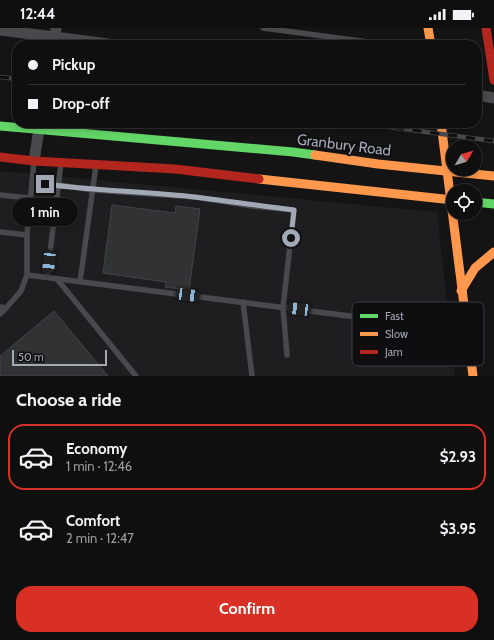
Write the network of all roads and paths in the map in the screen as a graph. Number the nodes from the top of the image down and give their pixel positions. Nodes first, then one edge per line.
1 (263, 28) edge
2 (428, 28) edge
3 (482, 29) edge
4 (0, 30) edge
5 (494, 30) edge
6 (55, 37) edge
7 (78, 40) edge
8 (353, 40) edge
9 (429, 40) edge
10 (494, 80) edge
11 (482, 96) edge
12 (494, 98) edge
13 (0, 126) edge
14 (12, 126) edge
15 (39, 128) edge
16 (49, 128) edge
17 (442, 128) edge
18 (0, 157) edge
19 (34, 161) junction
20 (60, 163) junction
21 (446, 163) edge
22 (96, 165) junction
23 (446, 171) edge
24 (482, 175) edge
25 (494, 176) edge
26 (32, 182) junction
27 (58, 186) junction
28 (93, 190) junction
29 (0, 195) edge
30 (30, 198) junction
31 (446, 199) edge
32 (482, 203) edge
33 (494, 204) edge
34 (454, 220) edge
35 (0, 232) edge
36 (27, 235) junction
37 (494, 252) edge
38 (27, 275) junction
39 (48, 277) junction
40 (57, 279) junction
41 (80, 282) junction
42 (461, 291) junction
43 (244, 302) junction
44 (463, 302) edge
45 (283, 307) junction
46 (3, 308) edge
47 (0, 314) edge
48 (352, 316) edge
49 (287, 355) dead end
50 (472, 366) edge
51 (136, 376) edge
52 (252, 376) edge
53 (473, 376) edge

1 - 8 lane
2 - 9 main road
3 - 5 main road
3 - 10 main road
4 - 6 street
6 - 7 street
11 - 12 street
13 - 14 main road, Granbury Road
15 - 19 street
16 - 23 main road, Granbury Road
17 - 21 main road
18 - 19 main road
19 - 20 main road
19 - 26 lane
20 - 22 main road
20 - 27 lane
22 - 28 lane
22 - 31 main road
24 - 25 main road, Granbury Road
26 - 27 lane
26 - 30 lane
27 - 28 lane
27 - 39 lane
28 - 41 lane
28 - 45 lane
29 - 30 lane
30 - 36 lane
32 - 33 main road
34 - 42 main road
35 - 36 lane
36 - 38 lane
37 - 42 main road
38 - 39 lane
38 - 46 lane
39 - 40 lane
40 - 41 lane
40 - 51 lane
41 - 43 lane
42 - 44 main road
43 - 45 lane
43 - 52 lane
45 - 48 lane
45 - 49 lane
46 - 47 lane
50 - 53 main road

